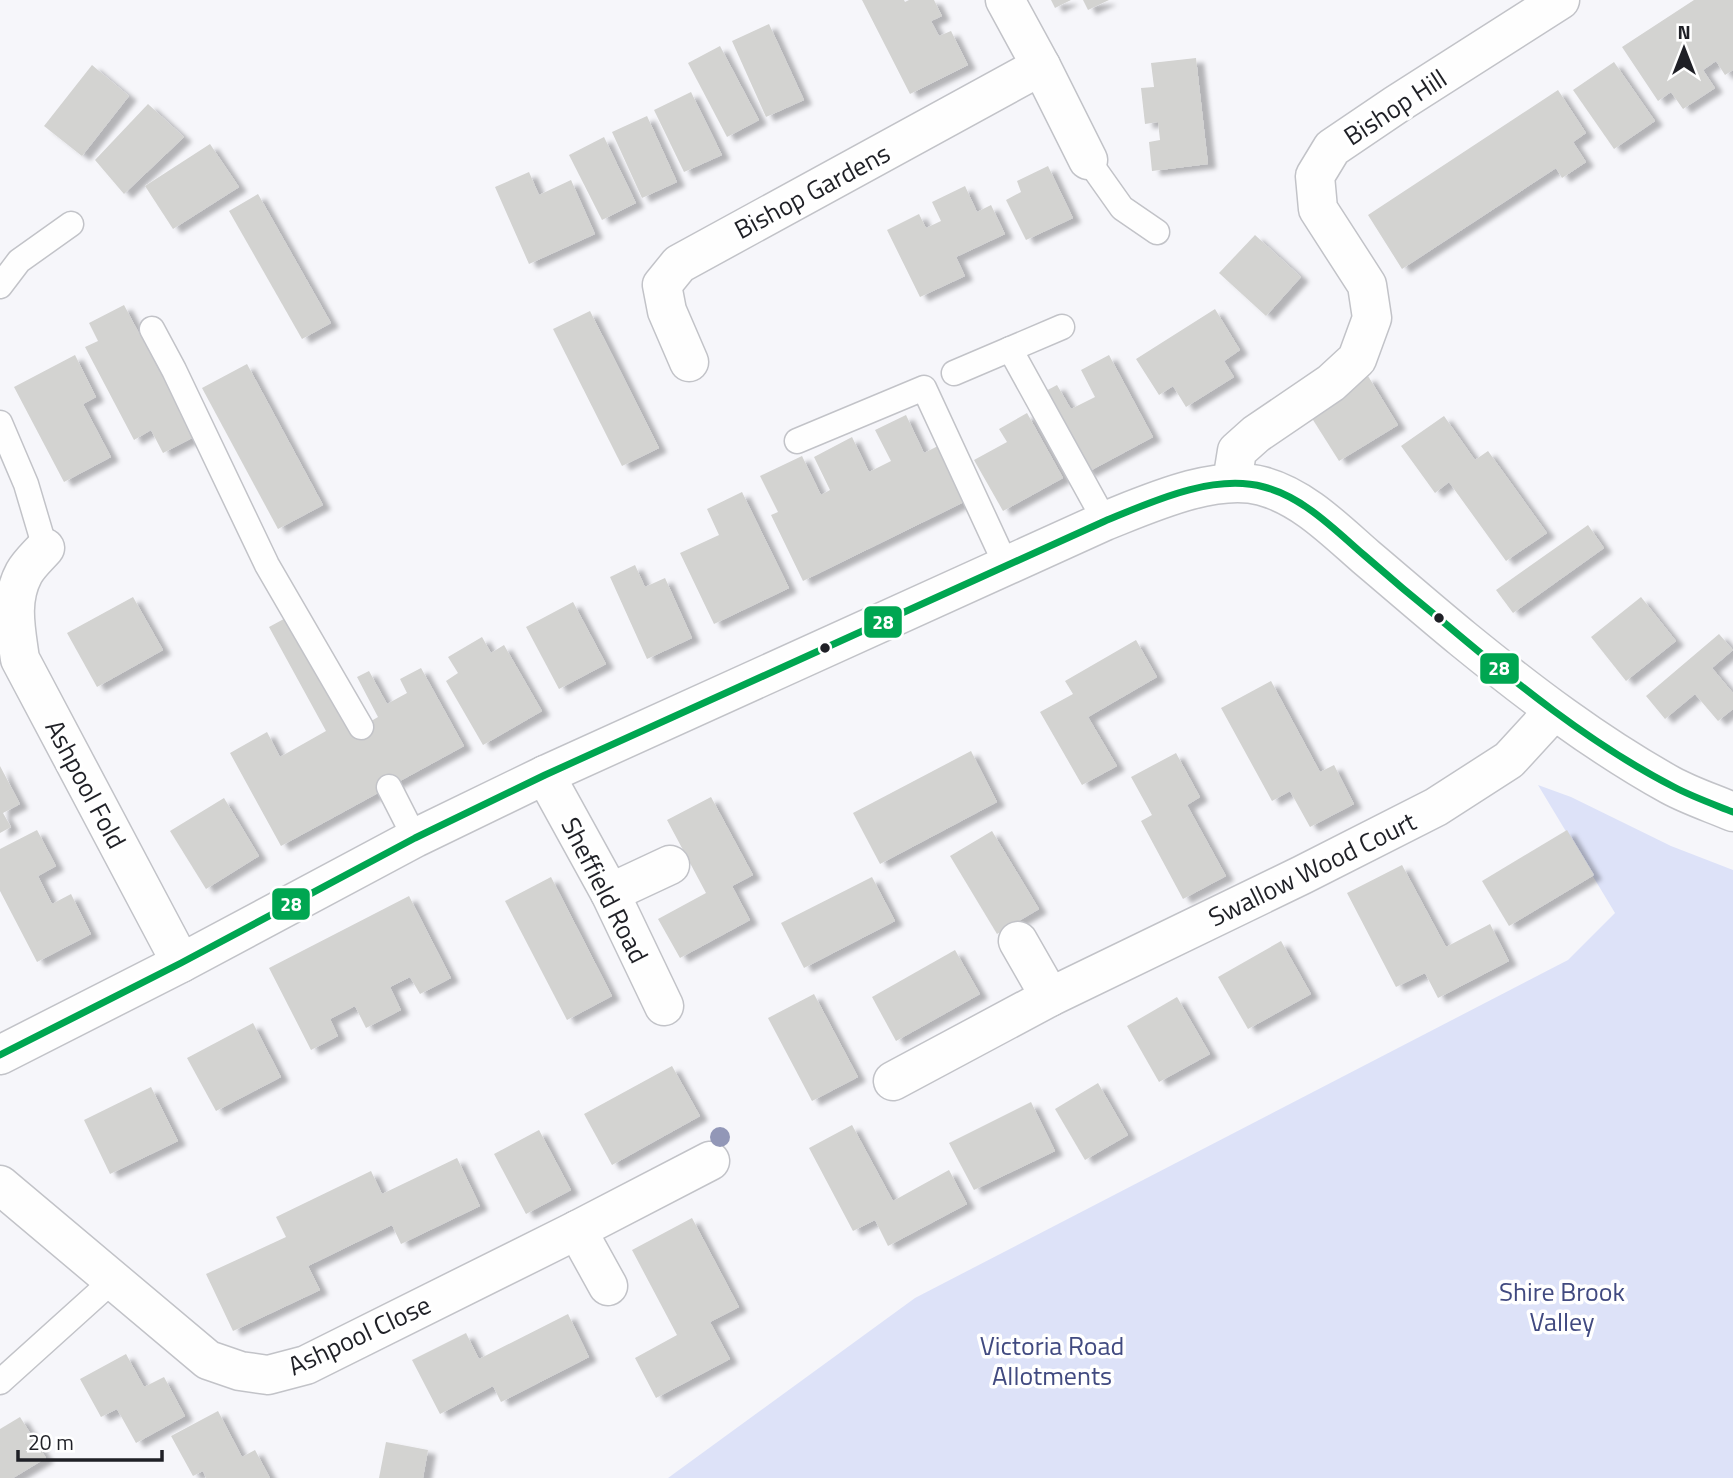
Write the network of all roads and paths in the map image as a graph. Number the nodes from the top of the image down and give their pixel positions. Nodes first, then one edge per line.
1 (1005, 0) edge
2 (1560, 0) edge
3 (1041, 66) junction
4 (1088, 160) joint
5 (71, 225) dead end
6 (1157, 233) dead end
7 (0, 286) edge
8 (1062, 327) dead end
9 (152, 329) dead end
10 (1010, 349) junction
11 (689, 362) dead end
12 (954, 373) dead end
13 (0, 423) edge
14 (797, 441) dead end
15 (1233, 482) junction
16 (1105, 521) junction
17 (45, 548) joint
18 (1006, 565) junction
19 (7, 597) edge
20 (1554, 711) junction
21 (361, 727) dead end
22 (545, 775) junction
23 (389, 787) dead end
24 (1733, 812) edge
25 (415, 838) junction
26 (670, 866) dead end
27 (610, 894) junction
28 (1018, 941) dead end
29 (181, 963) junction
30 (1050, 997) junction
31 (664, 1006) dead end
32 (0, 1055) edge
33 (893, 1081) dead end
34 (710, 1161) dead end
35 (0, 1185) edge
36 (577, 1230) junction
37 (112, 1281) junction
38 (608, 1286) dead end
39 (0, 1382) edge

1 - 3 street
2 - 15 street, Bishop Hill
3 - 4 street
3 - 11 street, Bishop Gardens
4 - 6 lane
5 - 7 lane
8 - 10 lane
9 - 21 lane
10 - 12 lane
10 - 16 lane
13 - 17 lane
14 - 18 lane
15 - 16 street
15 - 20 street
16 - 18 street
17 - 19 street, Ashpool Fold
18 - 22 street
19 - 29 street, Ashpool Fold
20 - 24 street
20 - 30 street, Swallow Wood Court
22 - 25 street
22 - 27 street, Sheffield Road
23 - 25 lane
25 - 29 street
26 - 27 street
27 - 31 street, Sheffield Road
28 - 30 street
29 - 32 street
30 - 33 street, Swallow Wood Court
34 - 36 street, Ashpool Close
35 - 37 street, Ashpool Close
36 - 37 street, Ashpool Close
36 - 38 street
37 - 39 lane

